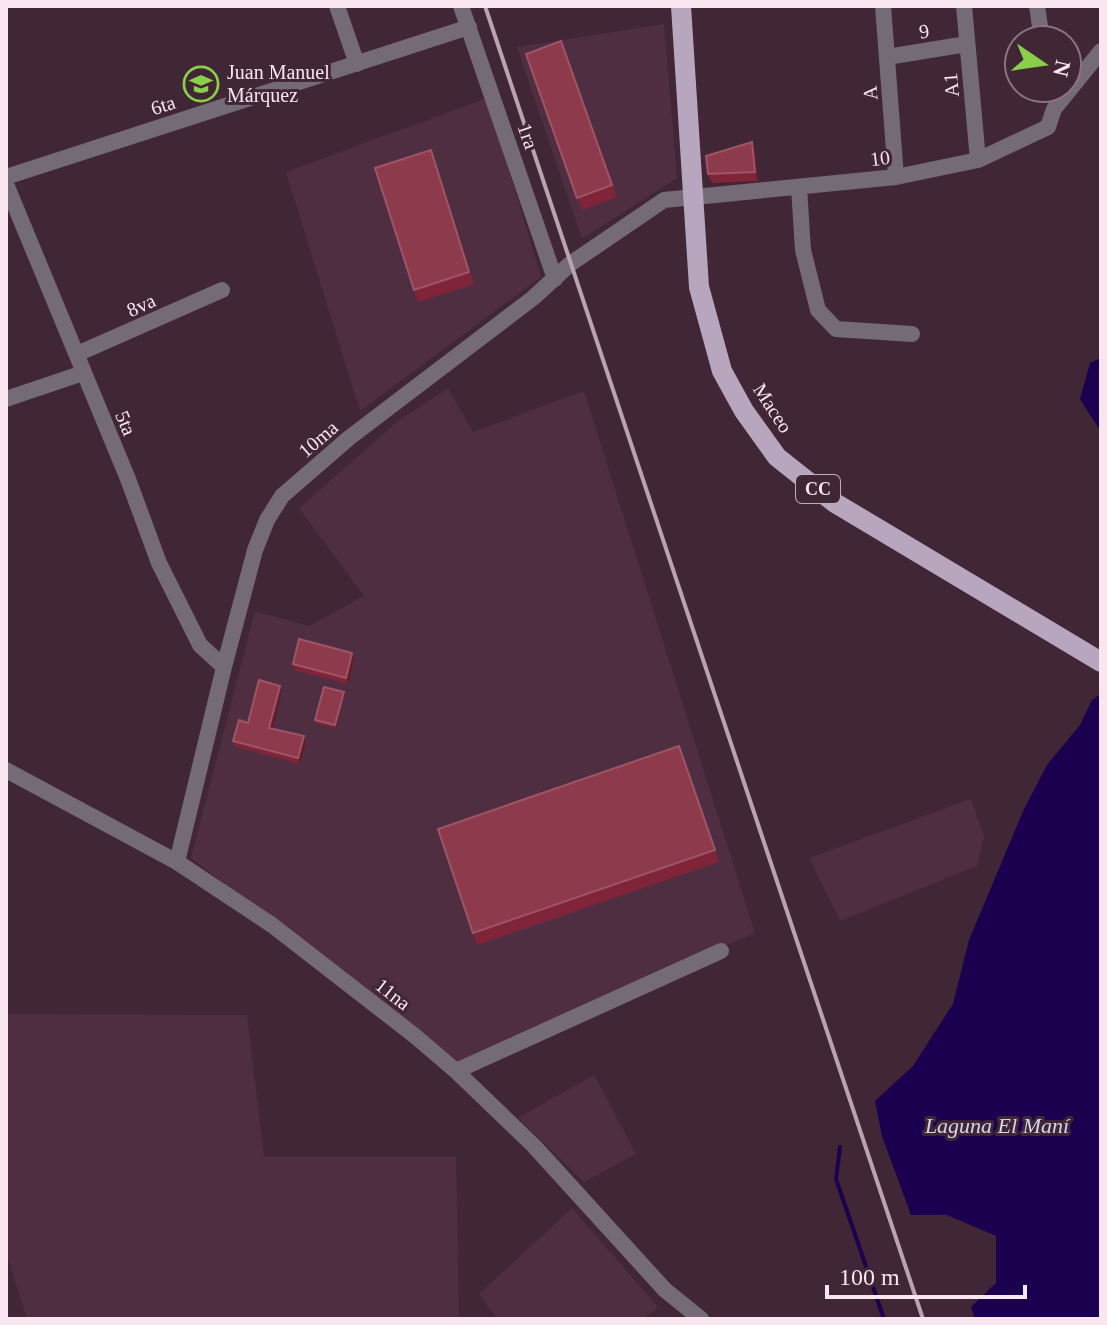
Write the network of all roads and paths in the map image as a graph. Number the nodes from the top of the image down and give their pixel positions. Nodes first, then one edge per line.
1 (337, 6) edge
2 (461, 6) edge
3 (681, 6) edge
4 (883, 6) edge
5 (964, 6) edge
6 (469, 27) junction
7 (967, 44) junction
8 (1101, 51) edge
9 (887, 57) junction
10 (357, 64) junction
11 (1053, 104) edge
12 (1054, 109) junction
13 (978, 160) junction
14 (6, 177) edge
15 (896, 177) junction
16 (6, 184) edge
17 (799, 187) junction
18 (691, 197) junction
19 (555, 279) junction
20 (222, 290) dead end
21 (912, 334) dead end
22 (77, 354) junction
23 (83, 373) junction
24 (6, 399) edge
25 (1101, 662) edge
26 (224, 667) junction
27 (6, 770) edge
28 (177, 862) junction
29 (721, 951) dead end
30 (456, 1071) junction
31 (701, 1319) edge

1 - 10 street
2 - 6 street, 1ra
3 - 18 main road, Maceo / CC
4 - 9 street, A
5 - 7 street, A1
6 - 10 street, 6ta
6 - 19 street, 1ra
7 - 9 street, 9
7 - 13 street, A1
8 - 12 street, 10
9 - 15 street, A
10 - 14 street, 6ta
11 - 12 street
12 - 13 street, 10
13 - 15 street, 10
15 - 17 street, 10
16 - 22 street, 5ta
17 - 18 street, 10
17 - 21 street
18 - 19 street, 10ma
18 - 25 main road, Maceo / CC
19 - 26 street, 10ma
20 - 22 street, 8va
22 - 23 street, 5ta
23 - 24 street
23 - 26 street, 5ta
26 - 28 street, 10ma
27 - 28 street, 11na
28 - 30 street, 11na
29 - 30 street
30 - 31 street, 11na

